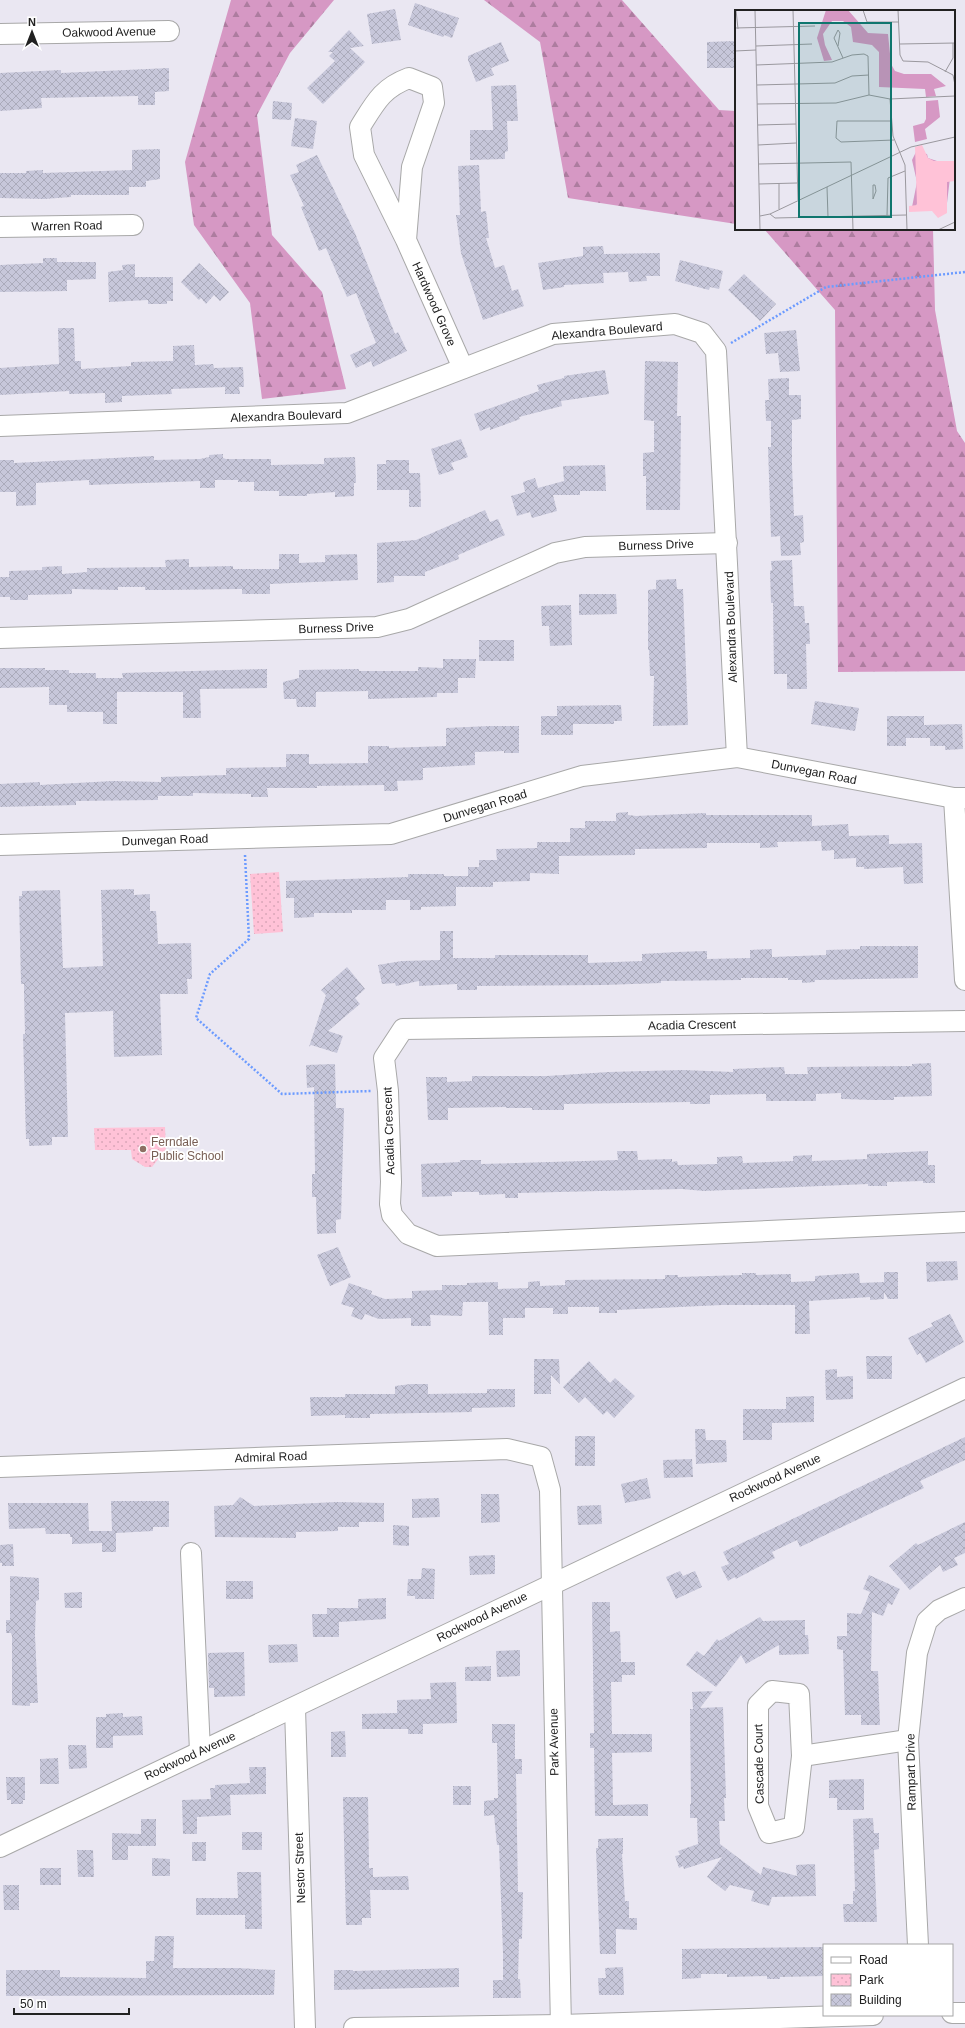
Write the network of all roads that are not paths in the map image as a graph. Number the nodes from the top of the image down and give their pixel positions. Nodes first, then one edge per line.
1 (169, 31) dead end
2 (0, 34) edge
3 (133, 225) dead end
4 (0, 227) edge
5 (406, 240) junction
6 (463, 368) junction
7 (0, 426) edge
8 (727, 543) junction
9 (0, 638) edge
10 (737, 757) junction
11 (959, 798) edge
12 (0, 845) edge
13 (965, 971) edge
14 (965, 980) edge
15 (965, 1021) edge
16 (965, 1222) edge
17 (965, 1388) edge
18 (541, 1457) joint
19 (0, 1467) edge
20 (191, 1553) dead end
21 (551, 1584) junction
22 (965, 1598) edge
23 (295, 1708) junction
24 (908, 1740) junction
25 (200, 1751) junction
26 (802, 1756) junction
27 (0, 1847) edge
28 (918, 1944) edge
29 (953, 2013) edge
30 (965, 2013) edge
31 (845, 2016) edge
32 (561, 2026) edge
33 (305, 2028) edge
34 (354, 2028) edge

1 - 2 street, Oakwood Avenue
3 - 4 street, Warren Road
5 - 5 street, Hardwood Grove
5 - 6 street, Hardwood Grove
6 - 7 street, Alexandra Boulevard
6 - 8 street, Alexandra Boulevard
8 - 9 street, Burness Drive
8 - 10 street, Alexandra Boulevard
10 - 11 street, Dunvegan Road
10 - 12 street, Dunvegan Road
11 - 13 street
13 - 14 street
15 - 16 street, Acadia Crescent
17 - 21 street, Rockwood Avenue
18 - 19 street, Admiral Road
18 - 21 street, Park Avenue
20 - 25 street
21 - 23 street, Rockwood Avenue
21 - 32 street, Park Avenue
22 - 24 street, Rampart Drive
23 - 25 street, Rockwood Avenue
23 - 33 street, Nestor Street
24 - 26 street
24 - 28 street, Rampart Drive
25 - 27 street, Rockwood Avenue
26 - 26 street, Cascade Court
29 - 30 street
31 - 32 street
32 - 34 street

